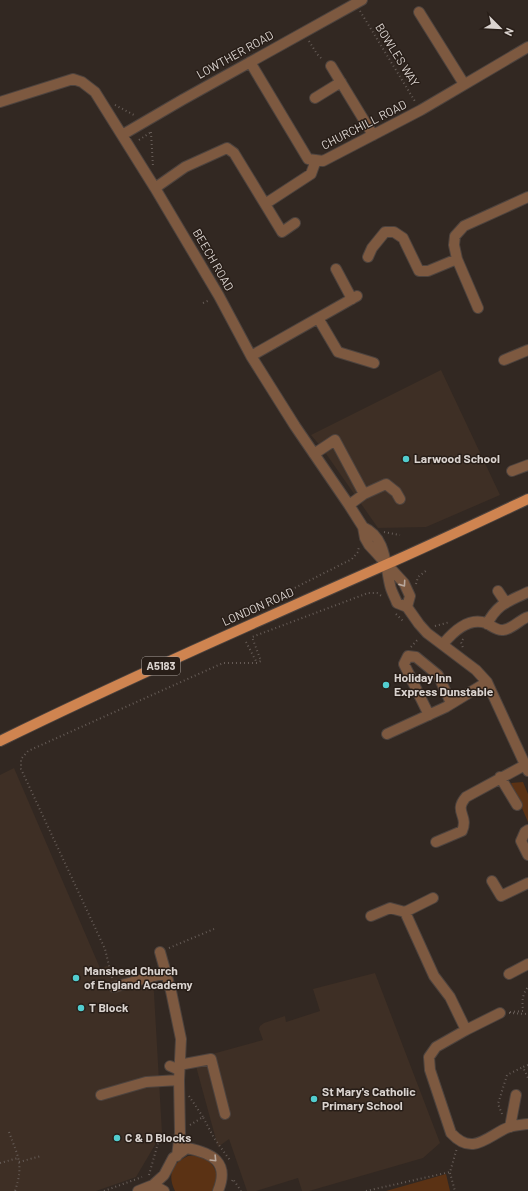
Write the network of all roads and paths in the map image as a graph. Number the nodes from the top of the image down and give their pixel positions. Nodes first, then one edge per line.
1 (360, 5) edge
2 (419, 12) dead end
3 (308, 38) dead end
4 (528, 46) edge
5 (250, 62) junction
6 (331, 66) joint
7 (341, 82) junction
8 (464, 84) junction
9 (315, 98) dead end
10 (0, 102) edge
11 (114, 104) dead end
12 (420, 110) junction
13 (139, 117) dead end
14 (122, 135) junction
15 (373, 135) junction
16 (139, 140) dead end
17 (316, 160) junction
18 (154, 169) dead end
19 (155, 188) junction
20 (528, 197) edge
21 (265, 204) junction
22 (295, 223) dead end
23 (368, 257) dead end
24 (457, 259) junction
25 (336, 269) dead end
26 (478, 308) dead end
27 (318, 318) junction
28 (528, 350) edge
29 (251, 356) junction
30 (504, 360) dead end
31 (374, 363) dead end
32 (314, 454) junction
33 (528, 465) edge
34 (512, 472) dead end
35 (364, 494) junction
36 (400, 499) dead end
37 (528, 499) edge
38 (349, 504) junction
39 (358, 552) dead end
40 (386, 565) junction
41 (427, 570) dead end
42 (416, 590) dead end
43 (498, 591) dead end
44 (528, 592) edge
45 (387, 600) dead end
46 (506, 603) junction
47 (407, 607) junction
48 (395, 613) dead end
49 (237, 617) dead end
50 (528, 617) edge
51 (456, 620) dead end
52 (405, 622) dead end
53 (487, 624) junction
54 (434, 626) dead end
55 (463, 637) dead end
56 (246, 642) dead end
57 (444, 644) junction
58 (466, 652) dead end
59 (257, 663) junction
60 (487, 682) junction
61 (451, 703) junction
62 (429, 714) junction
63 (386, 734) dead end
64 (0, 741) edge
65 (527, 768) edge
66 (500, 777) junction
67 (517, 805) dead end
68 (528, 830) edge
69 (436, 842) dead end
70 (528, 855) edge
71 (492, 881) dead end
72 (528, 883) edge
73 (433, 898) dead end
74 (405, 912) junction
75 (371, 916) dead end
76 (214, 929) dead end
77 (160, 952) joint
78 (528, 964) edge
79 (166, 973) junction
80 (509, 974) dead end
81 (114, 987) joint
82 (528, 987) edge
83 (500, 1013) junction
84 (528, 1014) edge
85 (466, 1030) junction
86 (528, 1065) edge
87 (177, 1070) junction
88 (528, 1078) edge
89 (186, 1091) dead end
90 (101, 1095) dead end
91 (516, 1095) dead end
92 (225, 1114) dead end
93 (203, 1117) dead end
94 (528, 1124) edge
95 (510, 1127) junction
96 (9, 1132) dead end
97 (180, 1133) junction
98 (459, 1142) junction
99 (193, 1149) junction
100 (41, 1156) dead end
101 (177, 1156) junction
102 (18, 1158) junction
103 (19, 1162) junction
104 (0, 1163) edge
105 (450, 1172) junction
106 (231, 1182) dead end
107 (154, 1185) junction
108 (15, 1191) edge
109 (138, 1191) edge
110 (164, 1191) edge
111 (218, 1191) edge
112 (241, 1191) edge
113 (366, 1191) edge
114 (455, 1191) edge

1 - 5 street, LOWTHER ROAD
1 - 12 path, BOWLES WAY
2 - 8 street
3 - 6 path
4 - 8 street, CHURCHILL ROAD
5 - 14 street, LOWTHER ROAD
5 - 17 street, CHURCHILL ROAD
6 - 7 street
7 - 9 street
7 - 15 street
8 - 12 street, CHURCHILL ROAD
10 - 14 street, BEECH ROAD
11 - 13 path
12 - 15 street, CHURCHILL ROAD
14 - 19 street, BEECH ROAD
15 - 17 street, CHURCHILL ROAD
16 - 18 path
17 - 21 street
19 - 21 street
19 - 29 street, BEECH ROAD
20 - 24 street
21 - 22 street
23 - 24 street
24 - 26 street
25 - 27 street
27 - 29 street
27 - 31 street
28 - 30 street
29 - 32 street, BEECH ROAD
32 - 35 street
32 - 38 street, BEECH ROAD
33 - 34 street
35 - 36 street
35 - 38 street
37 - 40 main road, LONDON ROAD / A5183
38 - 40 street, BEECH ROAD
39 - 49 path
40 - 47 street
40 -> 47 street, BEECH ROAD
40 - 64 main road, LONDON ROAD / A5183
41 - 42 path
43 - 46 street
44 - 46 street
45 - 59 path
46 - 53 street
47 - 57 street
48 - 52 path
50 - 53 street
51 - 54 path
53 - 57 street
55 - 58 path
56 - 59 path
57 - 60 street
59 - 81 path
60 - 61 street
60 - 65 street
61 - 62 street
61 - 62 street
62 - 63 street
65 - 66 street
66 - 67 street
66 - 69 street
68 - 70 street
71 - 72 street
73 - 74 street
74 - 75 street
74 - 85 street
76 - 77 path
77 - 79 street
78 - 80 street
79 - 81 street
79 - 87 street
82 - 83 path
83 - 84 path
83 - 85 street
85 - 98 street
86 - 88 path
87 - 90 street
87 - 92 street
87 - 97 street
89 - 93 path
91 - 95 street
94 - 95 street
95 - 98 street
96 - 102 path
97 - 99 street
97 - 101 street
98 - 105 path
99 - 101 street
99 -> 111 street
100 - 103 path
101 - 107 street
102 - 103 path
102 - 104 path
103 - 108 path
105 - 113 path
105 - 114 path
106 - 112 path
107 - 109 street
107 - 110 street

